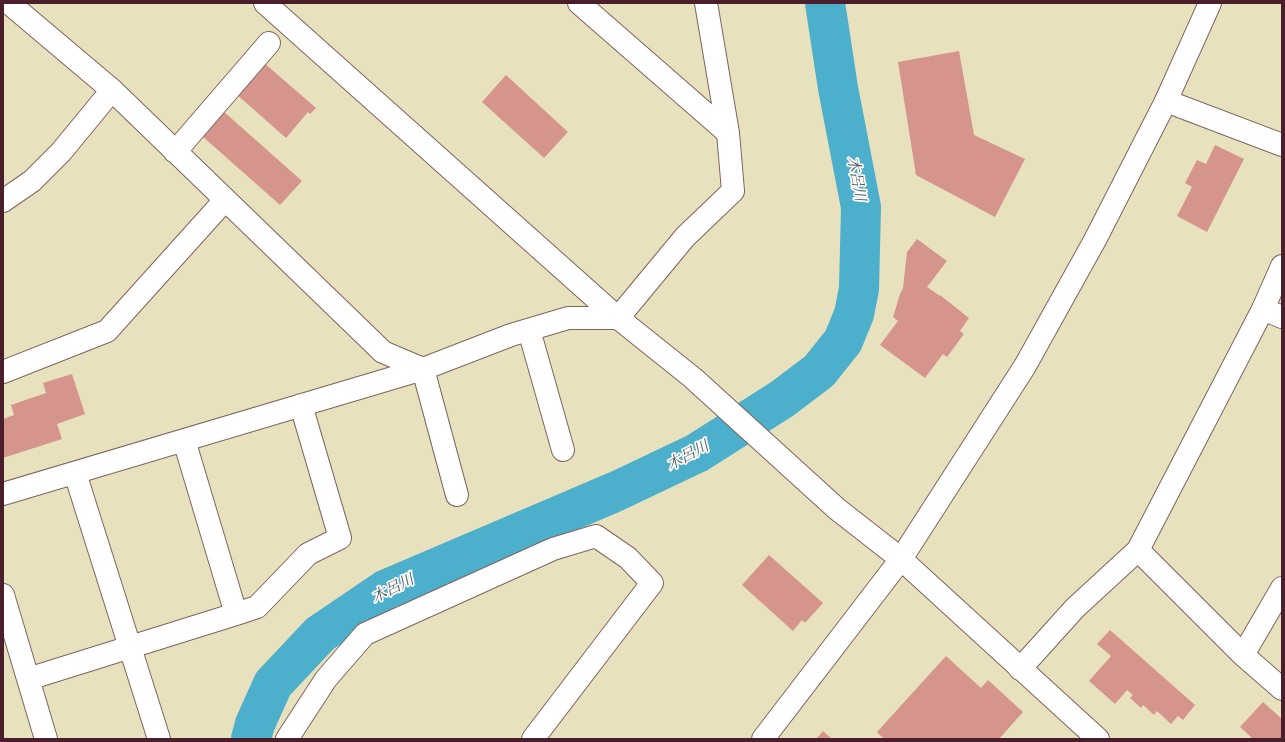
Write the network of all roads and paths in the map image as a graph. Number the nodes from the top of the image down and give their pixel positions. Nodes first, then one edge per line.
1 (9, 3) edge
2 (265, 3) edge
3 (579, 3) edge
4 (706, 3) edge
5 (1210, 3) edge
6 (269, 43) dead end
7 (112, 90) junction
8 (1166, 101) junction
9 (728, 133) junction
10 (1282, 145) edge
11 (175, 152) junction
12 (225, 200) junction
13 (3, 201) edge
14 (1282, 266) edge
15 (1273, 313) edge
16 (618, 318) junction
17 (529, 330) junction
18 (423, 369) junction
19 (3, 372) edge
20 (302, 405) junction
21 (184, 440) junction
22 (563, 450) dead end
23 (75, 473) junction
24 (3, 494) edge
25 (457, 495) dead end
26 (1138, 550) junction
27 (901, 559) junction
28 (1282, 588) edge
29 (3, 595) edge
30 (236, 614) junction
31 (130, 647) junction
32 (1243, 655) junction
33 (1020, 669) junction
34 (28, 679) junction
35 (1282, 689) edge
36 (46, 739) edge
37 (159, 739) edge
38 (287, 739) edge
39 (533, 739) edge
40 (763, 739) edge
41 (1098, 739) edge

1 - 7 street
2 - 16 street
3 - 9 street
4 - 9 street
5 - 8 street
6 - 11 street
7 - 11 street
7 - 13 street
8 - 10 street
8 - 27 street
9 - 16 street
11 - 12 street
12 - 18 street
12 - 19 street
14 - 15 street
15 - 26 street
16 - 17 street
16 - 27 street
17 - 18 street
17 - 22 street
18 - 20 street
18 - 25 street
20 - 21 street
20 - 30 street
21 - 23 street
21 - 30 street
23 - 24 street
23 - 31 street
26 - 32 street
26 - 33 street
27 - 33 street
27 - 40 street
28 - 32 street
29 - 34 street
30 - 31 street
31 - 34 street
31 - 37 street
32 - 35 street
33 - 41 street
34 - 36 street
38 - 39 street

